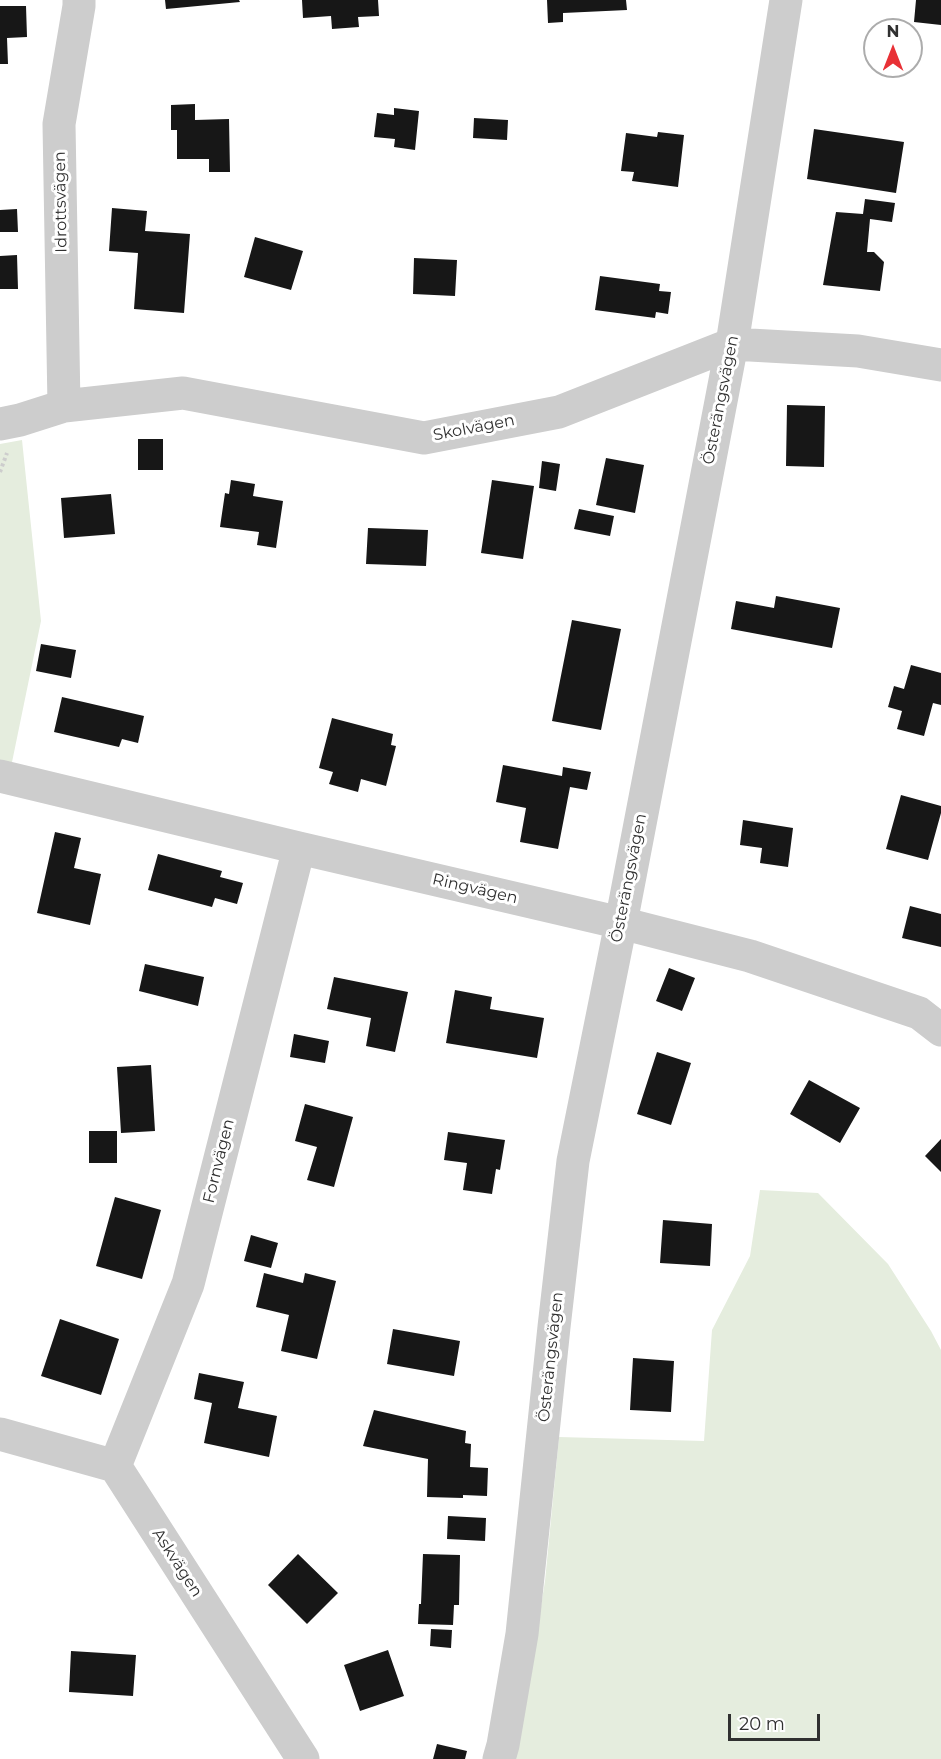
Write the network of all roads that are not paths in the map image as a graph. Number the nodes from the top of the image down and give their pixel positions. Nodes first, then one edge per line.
1 (79, 0) edge
2 (786, 0) edge
3 (732, 344) junction
4 (941, 365) edge
5 (64, 406) junction
6 (0, 424) edge
7 (0, 776) edge
8 (299, 848) junction
9 (621, 923) junction
10 (941, 1030) edge
11 (0, 1434) edge
12 (115, 1466) junction
13 (303, 1759) edge
14 (499, 1759) edge

1 - 5 street, Idrottsvägen
2 - 3 street, Österängsvägen
3 - 4 street, Skolvägen
3 - 5 street, Skolvägen
3 - 9 street, Österängsvägen
5 - 6 street, Skolvägen
7 - 8 street, Ringvägen
8 - 9 street, Ringvägen
8 - 12 street, Fornvägen
9 - 10 street, Ringvägen
9 - 14 street, Österängsvägen
11 - 12 street
12 - 13 street, Askvägen

